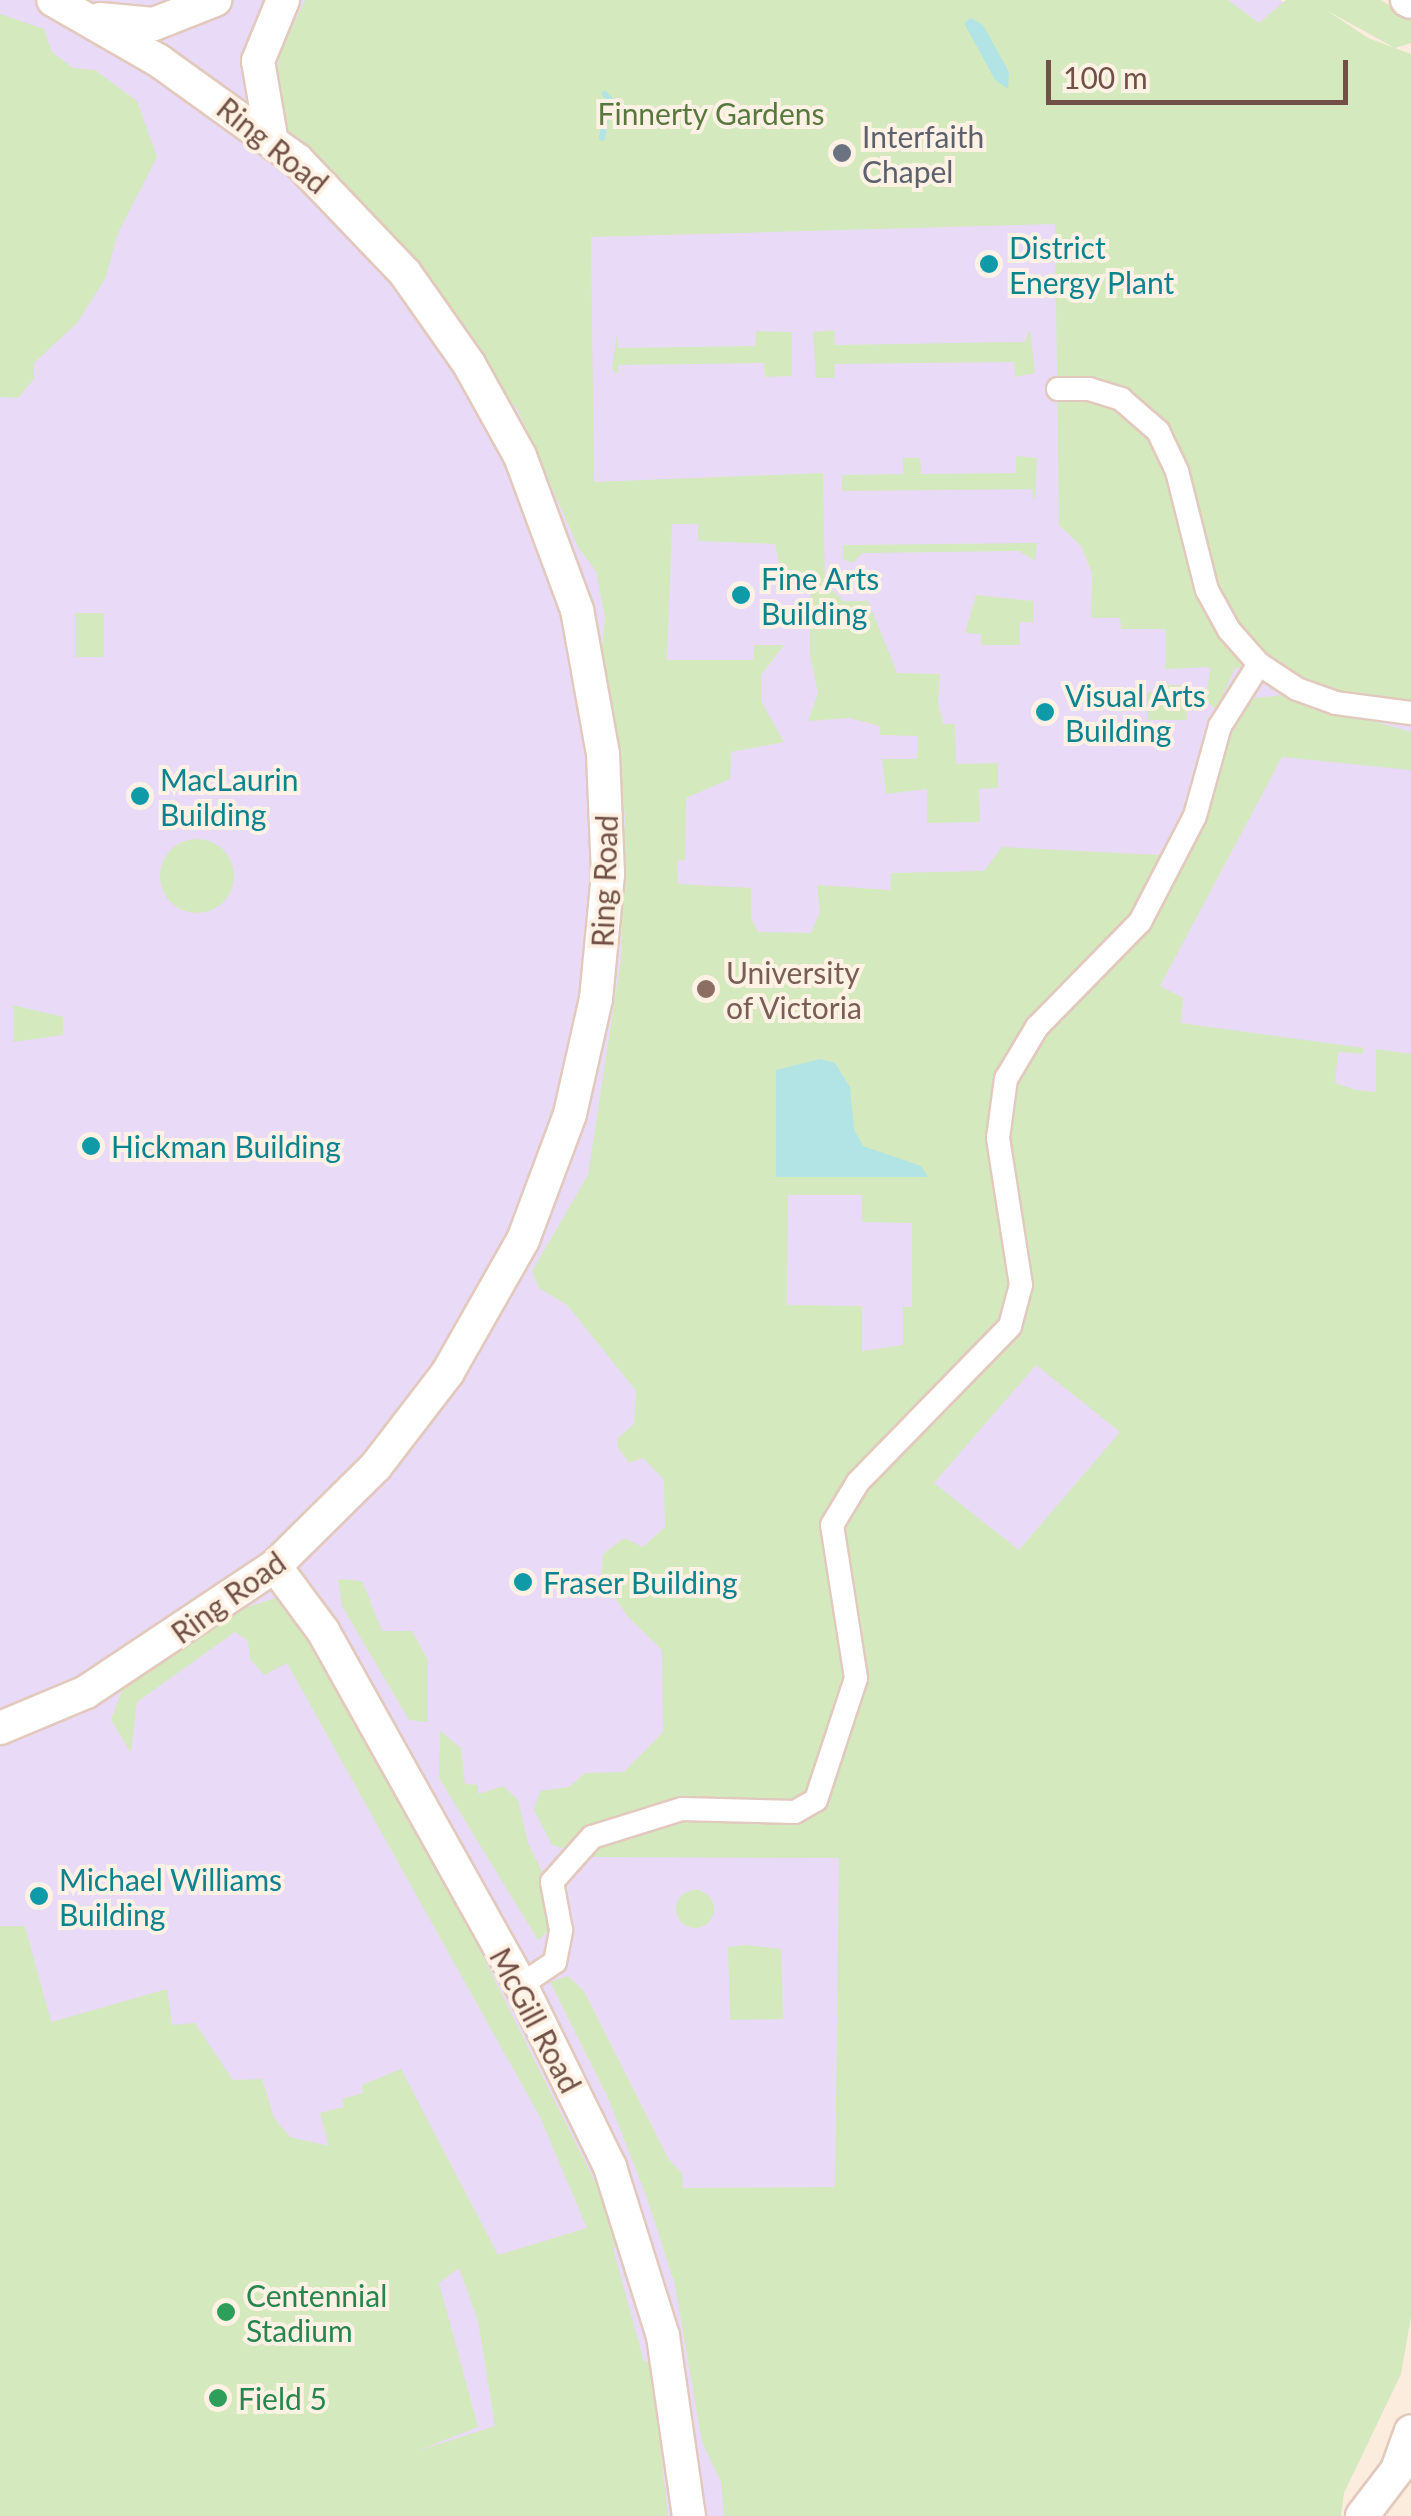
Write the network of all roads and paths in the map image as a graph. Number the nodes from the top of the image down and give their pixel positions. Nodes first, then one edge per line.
1 (215, 0) edge
2 (283, 0) edge
3 (58, 2) edge
4 (271, 137) junction
5 (1058, 389) dead end
6 (1259, 664) junction
7 (1411, 712) edge
8 (274, 1566) junction
9 (0, 1728) edge
10 (521, 1984) junction
11 (1411, 2431) edge
12 (688, 2516) edge
13 (1362, 2516) edge

1 - 3 street
2 - 4 street
3 - 4 street, Ring Road
4 - 8 street, Ring Road
5 - 6 street
6 - 7 street
6 - 10 street
8 - 9 street, Ring Road
8 - 10 street, McGill Road
10 - 12 street, McGill Road
11 - 13 street

